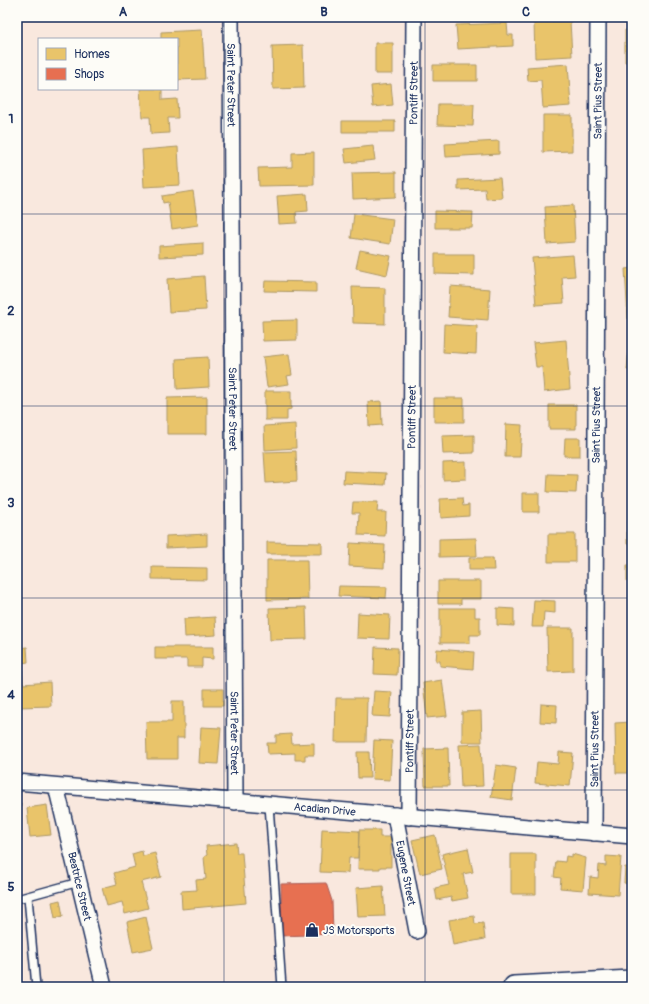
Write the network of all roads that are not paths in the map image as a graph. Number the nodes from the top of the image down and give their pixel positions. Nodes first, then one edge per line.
1 (231, 17) edge
2 (414, 17) edge
3 (598, 17) edge
4 (17, 782) edge
5 (56, 786) junction
6 (235, 802) junction
7 (269, 805) junction
8 (402, 816) junction
9 (594, 833) junction
10 (632, 836) edge
11 (79, 882) junction
12 (28, 897) junction
13 (17, 899) edge
14 (417, 931) dead end
15 (632, 981) edge
16 (36, 987) edge
17 (104, 987) edge
18 (282, 987) edge
19 (514, 987) edge

1 - 6 street, Saint Peter Street
2 - 8 street, Pontiff Street
3 - 9 street, Saint Pius Street
4 - 5 street, Acadian Drive
5 - 6 street, Acadian Drive
5 - 11 street, Beatrice Street
6 - 7 street, Acadian Drive
7 - 8 street, Acadian Drive
7 - 18 lane
8 - 9 street, Acadian Drive
8 - 14 street, Eugene Street
9 - 10 street, Acadian Drive
11 - 12 lane
11 - 17 street, Beatrice Street
12 - 13 lane
12 - 16 lane
15 - 19 main road

